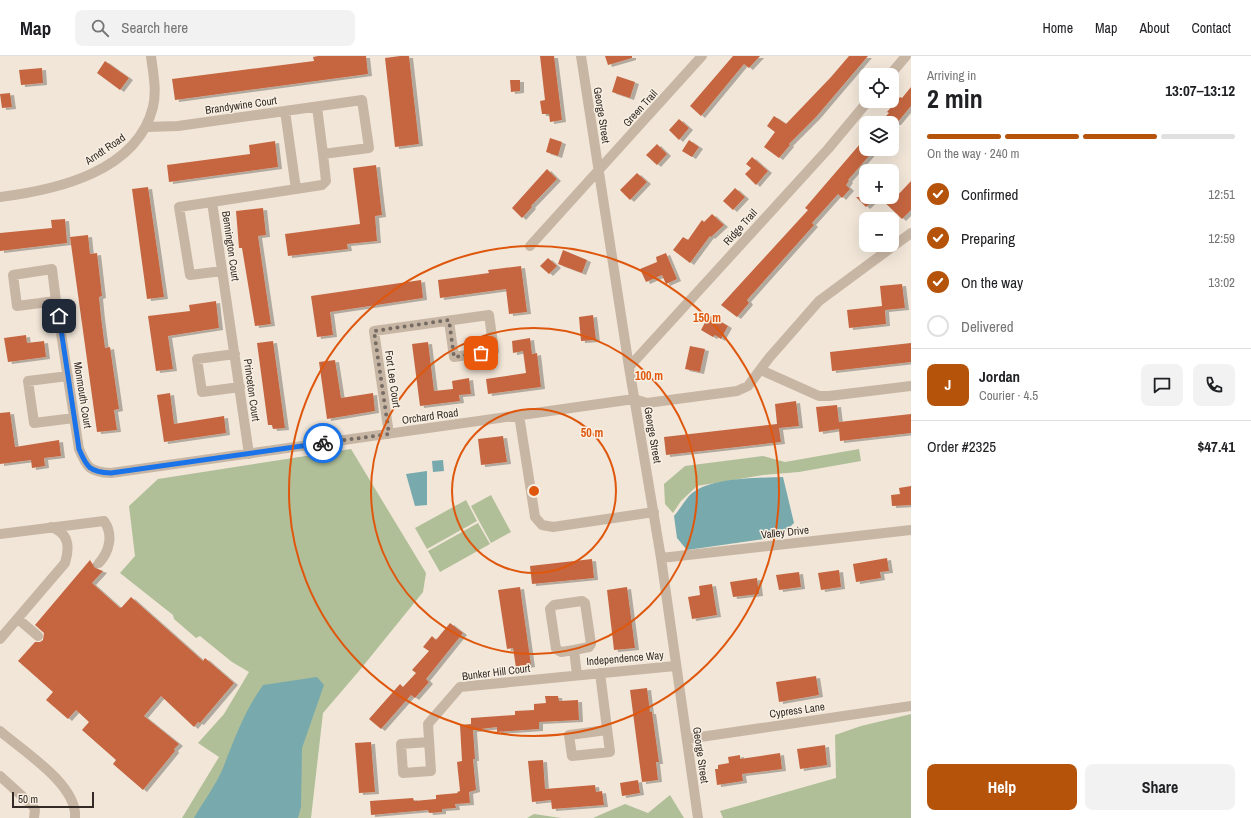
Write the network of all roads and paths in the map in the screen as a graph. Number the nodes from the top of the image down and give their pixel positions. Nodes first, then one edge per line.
1 (151, 56) edge
2 (581, 56) edge
3 (702, 56) edge
4 (906, 56) edge
5 (896, 68) edge
6 (317, 107) junction
7 (862, 108) edge
8 (285, 111) junction
9 (146, 127) junction
10 (323, 154) junction
11 (599, 172) junction
12 (296, 189) junction
13 (0, 197) edge
14 (212, 202) junction
15 (911, 233) edge
16 (530, 246) dead end
17 (222, 271) junction
18 (56, 301) junction
19 (449, 320) junction
20 (231, 330) joint
21 (235, 354) junction
22 (629, 367) junction
23 (762, 370) junction
24 (68, 376) junction
25 (911, 386) edge
26 (240, 387) junction
27 (634, 399) junction
28 (519, 415) junction
29 (74, 418) junction
30 (389, 434) junction
31 (250, 454) junction
32 (111, 473) joint
33 (654, 512) junction
34 (51, 527) junction
35 (911, 530) edge
36 (0, 534) edge
37 (661, 558) junction
38 (99, 563) dead end
39 (18, 619) junction
40 (38, 636) dead end
41 (0, 639) edge
42 (574, 650) junction
43 (675, 666) junction
44 (600, 673) junction
45 (577, 675) junction
46 (911, 706) edge
47 (607, 730) dead end
48 (0, 732) edge
49 (686, 739) junction
50 (429, 742) dead end
51 (0, 776) edge
52 (34, 818) edge
53 (75, 818) edge
54 (698, 818) edge

1 - 9 street, Arndt Road
2 - 11 street, George Street
3 - 11 street, Green Trail
4 - 5 street
6 - 8 street
6 - 10 street
6 - 10 street
7 - 22 street, Ridge Trail
8 - 9 street, Brandywine Court
8 - 12 street, Brandywine Court
9 - 13 street, Arndt Road
10 - 12 street, Bennington Court
11 - 16 street, Green Trail
11 - 22 street, George Street
12 - 14 street, Bennington Court
14 - 17 street, Bennington Court
14 - 17 street
15 - 23 street, Orchard Road
17 - 20 street, Bennington Court
18 - 18 street, Monmouth Court
18 - 24 street, Monmouth Court
19 - 19 street, Fort Lee Court
19 - 30 street, Fort Lee Court
20 - 21 street, Princeton Court
21 - 26 street, Princeton Court
21 - 26 street
22 - 27 street, George Street
23 - 25 street
23 - 27 street, Orchard Road
24 - 29 street, Monmouth Court
24 - 29 street
26 - 31 street, Princeton Court
27 - 28 street, Orchard Road
27 - 33 street, George Street
28 - 30 street, Orchard Road
28 - 33 street
29 - 32 street, Monmouth Court
30 - 31 street, Orchard Road
31 - 32 street, Orchard Road
33 - 37 street, George Street
34 - 36 street
34 - 38 street
34 - 39 street
35 - 37 street, Valley Drive
37 - 43 street, George Street
39 - 40 street
39 - 41 street
42 - 42 street
42 - 45 street
43 - 44 street, Independence Way
43 - 49 street, George Street
44 - 45 street, Independence Way
44 - 47 street
45 - 50 street, Bunker Hill Court
46 - 49 street, Cypress Lane
48 - 53 street
49 - 54 street, George Street
51 - 52 street

